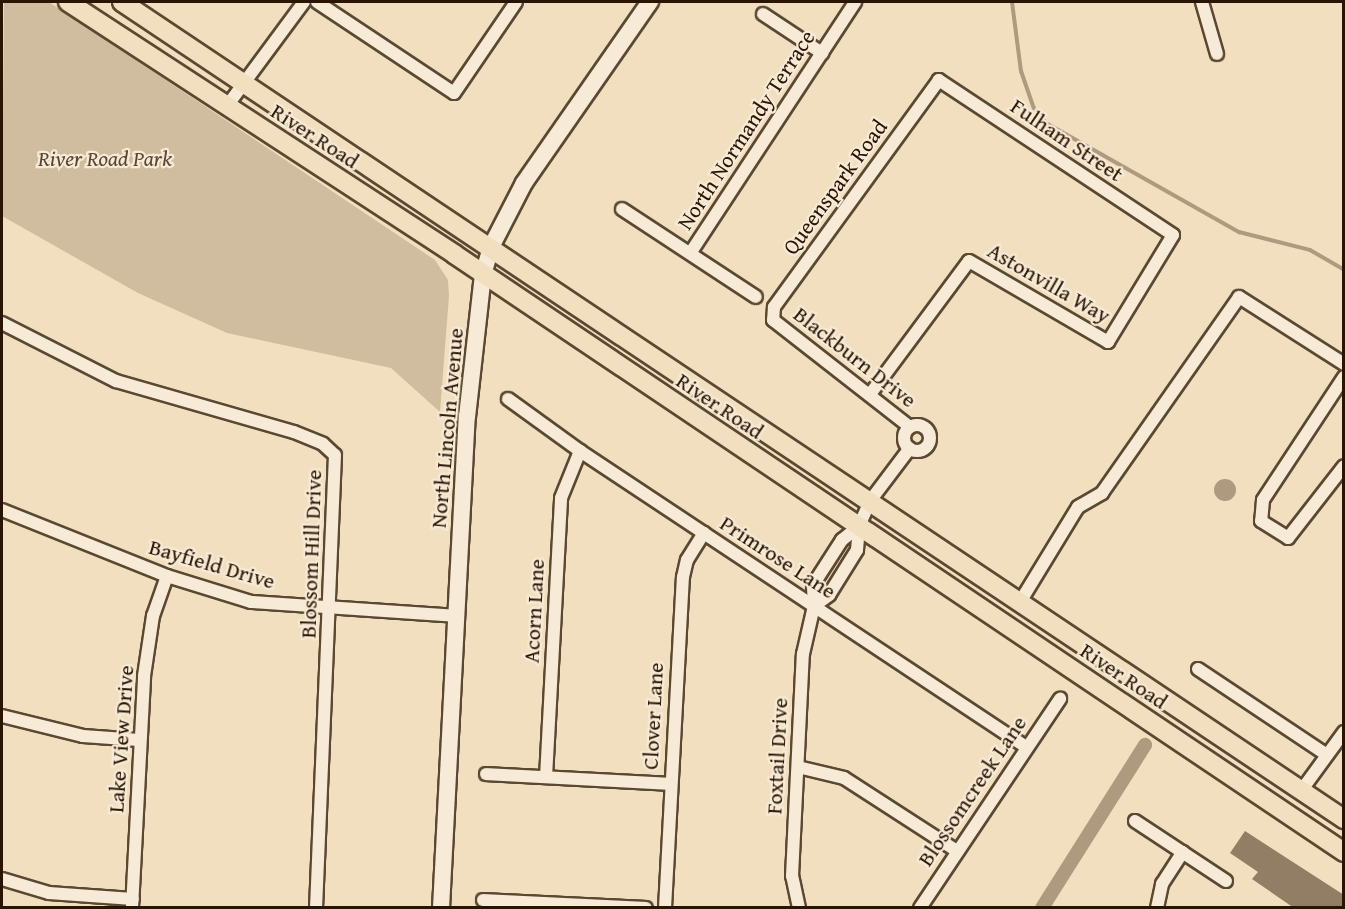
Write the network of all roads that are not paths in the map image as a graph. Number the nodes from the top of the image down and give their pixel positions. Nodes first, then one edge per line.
1 (68, 2) edge
2 (122, 2) edge
3 (304, 2) edge
4 (317, 2) edge
5 (516, 2) edge
6 (650, 2) edge
7 (855, 2) edge
8 (1202, 2) edge
9 (763, 14) dead end
10 (822, 53) junction
11 (1217, 54) dead end
12 (939, 80) joint
13 (248, 84) junction
14 (227, 106) junction
15 (622, 209) dead end
16 (491, 247) junction
17 (691, 252) junction
18 (483, 275) junction
19 (756, 297) dead end
20 (773, 320) joint
21 (2, 323) edge
22 (1108, 342) joint
23 (1344, 364) edge
24 (1344, 377) edge
25 (871, 393) junction
26 (508, 399) dead end
27 (910, 427) junction
28 (910, 448) junction
29 (580, 451) junction
30 (1344, 466) edge
31 (870, 501) junction
32 (2, 510) edge
33 (859, 526) junction
34 (704, 533) junction
35 (167, 576) junction
36 (1020, 602) junction
37 (814, 606) junction
38 (331, 611) junction
39 (456, 616) junction
40 (1198, 669) dead end
41 (1060, 699) dead end
42 (2, 716) edge
43 (1344, 732) edge
44 (139, 740) junction
45 (1026, 747) junction
46 (1327, 755) junction
47 (798, 767) junction
48 (486, 774) dead end
49 (546, 777) junction
50 (671, 784) junction
51 (1301, 791) junction
52 (1344, 819) edge
53 (1135, 821) dead end
54 (957, 851) junction
55 (1183, 852) junction
56 (1344, 852) edge
57 (2, 879) edge
58 (1226, 881) dead end
59 (483, 900) dead end
60 (133, 903) edge
61 (539, 905) edge
62 (316, 908) edge
63 (441, 908) edge
64 (646, 908) edge
65 (665, 908) edge
66 (799, 908) edge
67 (920, 908) edge
68 (1157, 908) edge

1 - 14 main road, River Road
2 - 13 main road, River Road
3 - 13 street
4 - 5 street
6 - 16 main road, North Lincoln Avenue
7 - 10 street, North Normandy Terrace
8 - 11 street
9 - 10 street
10 - 17 street, North Normandy Terrace
12 - 20 street, Queenspark Road
12 - 22 street, Fulham Street
13 - 14 street
13 - 16 main road, River Road
14 - 18 main road, River Road
15 - 17 street
16 - 18 main road, North Lincoln Avenue
16 - 31 main road, River Road
17 - 19 street
18 - 33 main road, River Road
18 - 39 main road, North Lincoln Avenue
20 - 25 street, Blackburn Drive
21 - 38 street, Blossom Hill Drive
22 - 25 street, Astonvilla Way
23 - 36 street
24 - 30 street
25 - 27 street, Blackburn Drive
26 - 29 street, Primrose Lane
27 - 28 street
27 - 28 street
28 - 31 street
29 - 34 street, Primrose Lane
29 - 49 street, Acorn Lane
31 - 33 street
31 - 36 main road, River Road
32 - 35 street, Bayfield Drive
33 - 37 street, Foxtail Drive
33 - 37 street
33 - 56 main road, River Road
34 - 37 street, Primrose Lane
34 - 50 street, Clover Lane
35 - 38 street, Bayfield Drive
35 - 44 street, Lake View Drive
36 - 51 main road, River Road
37 - 45 street, Primrose Lane
37 - 47 street, Foxtail Drive
38 - 39 street, Bayfield Drive
38 - 62 street, Blossom Hill Drive
39 - 63 main road, North Lincoln Avenue
40 - 46 street
41 - 45 street, Blossomcreek Lane
42 - 44 street
43 - 46 street
44 - 60 street, Lake View Drive
45 - 54 street, Blossomcreek Lane
46 - 51 street
47 - 54 street
47 - 66 street, Foxtail Drive
48 - 49 street
49 - 50 street
50 - 65 street, Clover Lane
51 - 52 main road, River Road
53 - 55 street
54 - 67 street, Blossomcreek Lane
55 - 58 street
55 - 68 street
57 - 60 street
59 - 61 street
61 - 64 street

